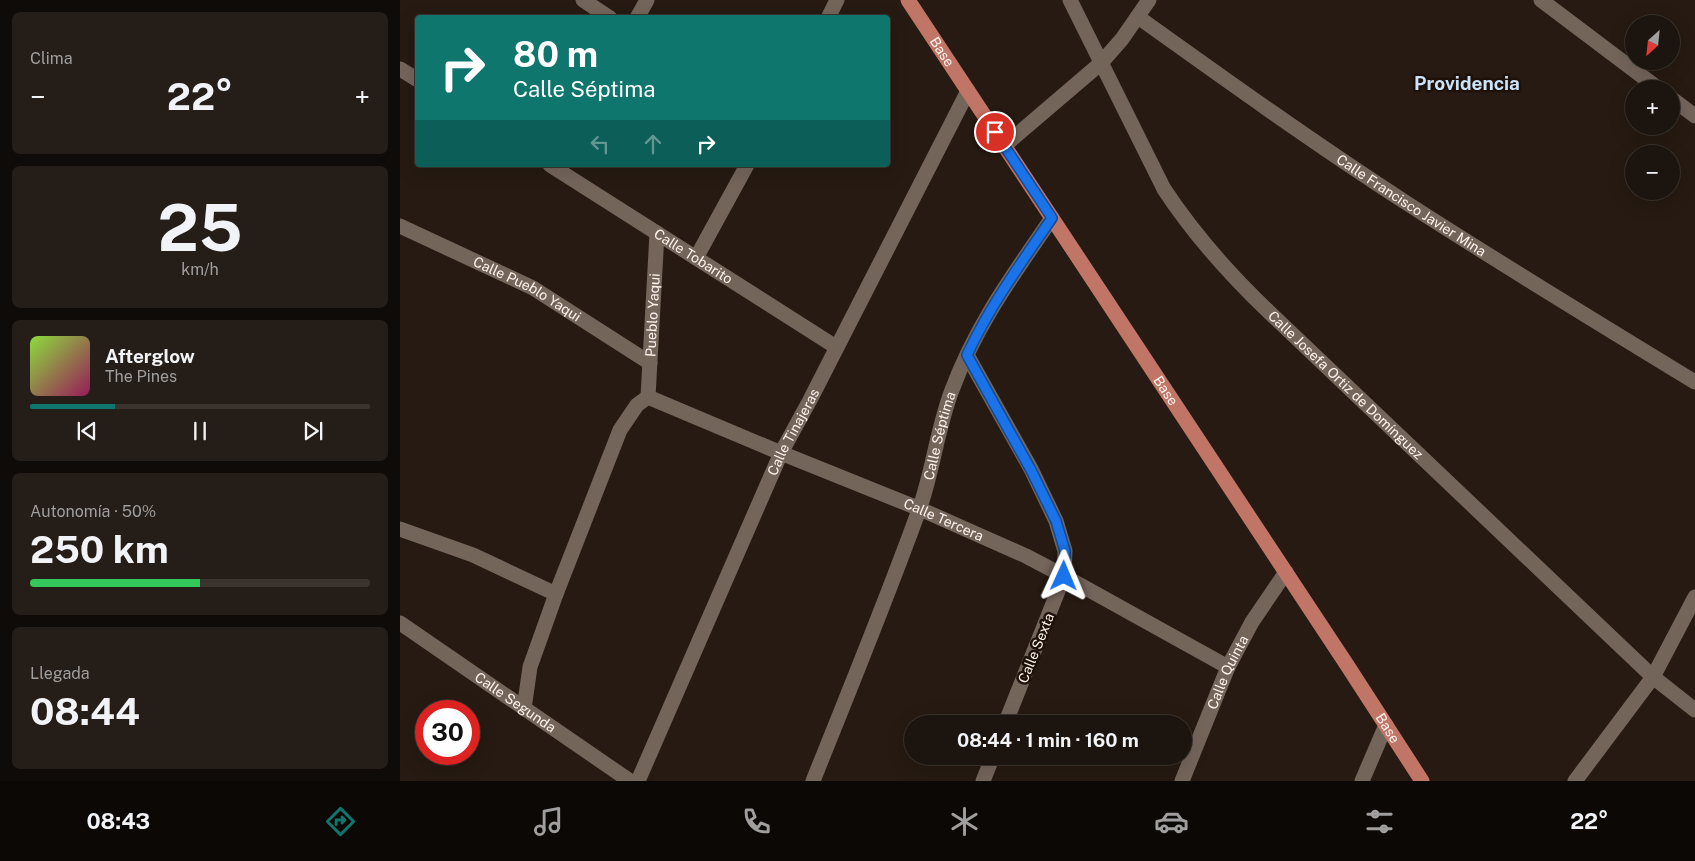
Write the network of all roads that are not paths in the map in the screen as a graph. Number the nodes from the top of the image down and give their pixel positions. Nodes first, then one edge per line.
1 (583, 0) edge
2 (647, 0) edge
3 (837, 0) edge
4 (908, 0) edge
5 (1070, 0) edge
6 (1149, 0) edge
7 (1541, 0) edge
8 (606, 15) edge
9 (639, 15) edge
10 (830, 15) edge
11 (1138, 17) junction
12 (1101, 64) junction
13 (400, 69) edge
14 (415, 78) edge
15 (1647, 80) edge
16 (968, 91) junction
17 (1680, 105) edge
18 (1695, 116) edge
19 (1004, 146) junction
20 (553, 167) edge
21 (746, 167) edge
22 (1052, 218) junction
23 (400, 226) edge
24 (657, 233) junction
25 (696, 258) junction
26 (836, 347) junction
27 (967, 355) junction
28 (650, 362) junction
29 (1695, 382) edge
30 (648, 396) junction
31 (781, 453) junction
32 (920, 509) junction
33 (400, 529) edge
34 (1286, 572) junction
35 (1064, 576) junction
36 (556, 594) junction
37 (1695, 597) edge
38 (400, 623) edge
39 (1228, 667) junction
40 (1653, 677) junction
41 (524, 709) junction
42 (1695, 710) edge
43 (1010, 715) edge
44 (1386, 725) junction
45 (989, 765) edge
46 (1419, 779) edge
47 (630, 781) edge
48 (638, 781) edge
49 (813, 781) edge
50 (983, 781) edge
51 (1182, 781) edge
52 (1362, 781) edge
53 (1575, 781) edge

1 - 8 street
2 - 9 street
3 - 10 street
4 - 16 main road, Base
5 - 12 street, Calle Josefa Ortiz de Domínguez
6 - 11 street
7 - 15 street
11 - 12 street
11 - 29 street, Calle Francisco Javier Mina
12 - 19 street
12 - 40 street, Calle Josefa Ortiz de Domínguez
13 - 14 street
16 - 19 main road, Base
16 - 26 street, Calle Tinajeras
17 - 18 street
19 - 22 main road, Base
20 - 24 street, Calle Tobarito
21 - 25 street
22 - 27 street, Calle Séptima
22 - 34 main road, Base
23 - 28 street, Calle Pueblo Yaqui
24 - 25 street, Calle Tobarito
24 - 28 street, Pueblo Yaqui
25 - 26 street, Calle Tobarito
26 - 31 street, Calle Tinajeras
27 - 32 street, Calle Séptima
27 - 35 street, Calle Sexta
28 - 30 street, Pueblo Yaqui
30 - 31 street, Calle Tercera
30 - 36 street
31 - 32 street, Calle Tercera
31 - 48 street, Calle Tinajeras
32 - 35 street, Calle Tercera
32 - 49 street, Calle Séptima
33 - 36 street
34 - 39 street, Calle Quinta
34 - 44 main road, Base
35 - 39 street, Calle Tercera
35 - 43 street, Calle Sexta
36 - 41 street
37 - 40 street
38 - 41 street, Calle Segunda
39 - 51 street, Calle Quinta
40 - 42 street, Calle Josefa Ortiz de Domínguez
40 - 53 street
41 - 47 street, Calle Segunda
44 - 46 main road, Base
44 - 52 street
45 - 50 street

